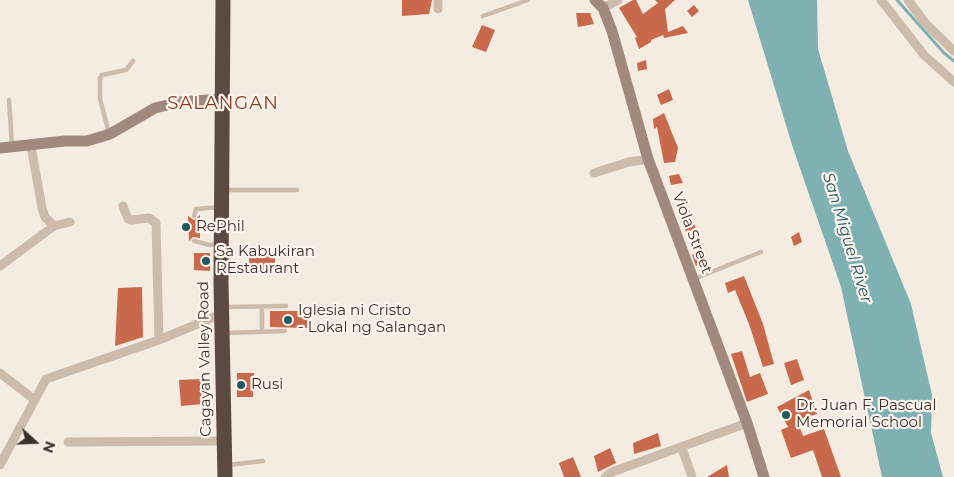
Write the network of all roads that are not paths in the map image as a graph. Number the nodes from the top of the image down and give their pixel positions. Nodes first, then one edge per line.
1 (223, 0) edge
2 (528, 0) edge
3 (618, 0) edge
4 (881, 0) edge
5 (908, 0) edge
6 (599, 4) edge
7 (483, 16) dead end
8 (954, 51) edge
9 (133, 61) dead end
10 (954, 82) edge
11 (222, 99) junction
12 (9, 100) dead end
13 (110, 134) junction
14 (31, 146) junction
15 (6, 148) edge
16 (648, 160) junction
17 (594, 173) dead end
18 (222, 190) junction
19 (297, 190) dead end
20 (123, 206) dead end
21 (221, 206) junction
22 (194, 216) dead end
23 (70, 222) dead end
24 (54, 226) junction
25 (194, 241) dead end
26 (221, 244) junction
27 (761, 252) dead end
28 (0, 266) edge
29 (694, 279) junction
30 (286, 306) dead end
31 (262, 307) junction
32 (221, 311) junction
33 (285, 331) dead end
34 (262, 332) junction
35 (221, 333) junction
36 (159, 340) junction
37 (0, 373) edge
38 (35, 400) junction
39 (747, 423) junction
40 (224, 440) junction
41 (68, 442) dead end
42 (682, 448) junction
43 (3, 453) edge
44 (264, 461) dead end
45 (0, 465) edge
46 (626, 468) junction
47 (225, 471) edge
48 (605, 477) edge
49 (629, 477) edge
50 (692, 477) edge
51 (764, 477) edge

1 - 11 highway, Cagayan Valley Road
2 - 7 lane
3 - 6 street
4 - 10 street
5 - 8 street
6 - 16 street, Viola Street
9 - 13 lane
11 - 13 street
11 - 18 highway, Cagayan Valley Road
12 - 15 lane
13 - 14 street
14 - 15 street
14 - 24 street
16 - 17 street
16 - 29 street, Viola Street
18 - 19 lane
18 - 21 highway, Cagayan Valley Road
20 - 36 street
21 - 22 lane
21 - 26 highway, Cagayan Valley Road
23 - 24 street
24 - 28 street
25 - 26 lane
26 - 32 highway, Cagayan Valley Road
27 - 29 lane
29 - 39 street, Viola Street
30 - 31 lane
31 - 32 lane
31 - 34 lane
32 - 35 highway, Cagayan Valley Road
32 - 36 street
33 - 34 lane
34 - 35 lane
35 - 40 highway, Cagayan Valley Road
36 - 38 street
37 - 38 street
38 - 43 street
39 - 42 street
39 - 51 street, Viola Street
40 - 41 street
40 - 47 highway, Cagayan Valley Road
42 - 46 street
42 - 50 street
43 - 45 street
44 - 47 lane
46 - 48 street
46 - 49 street

